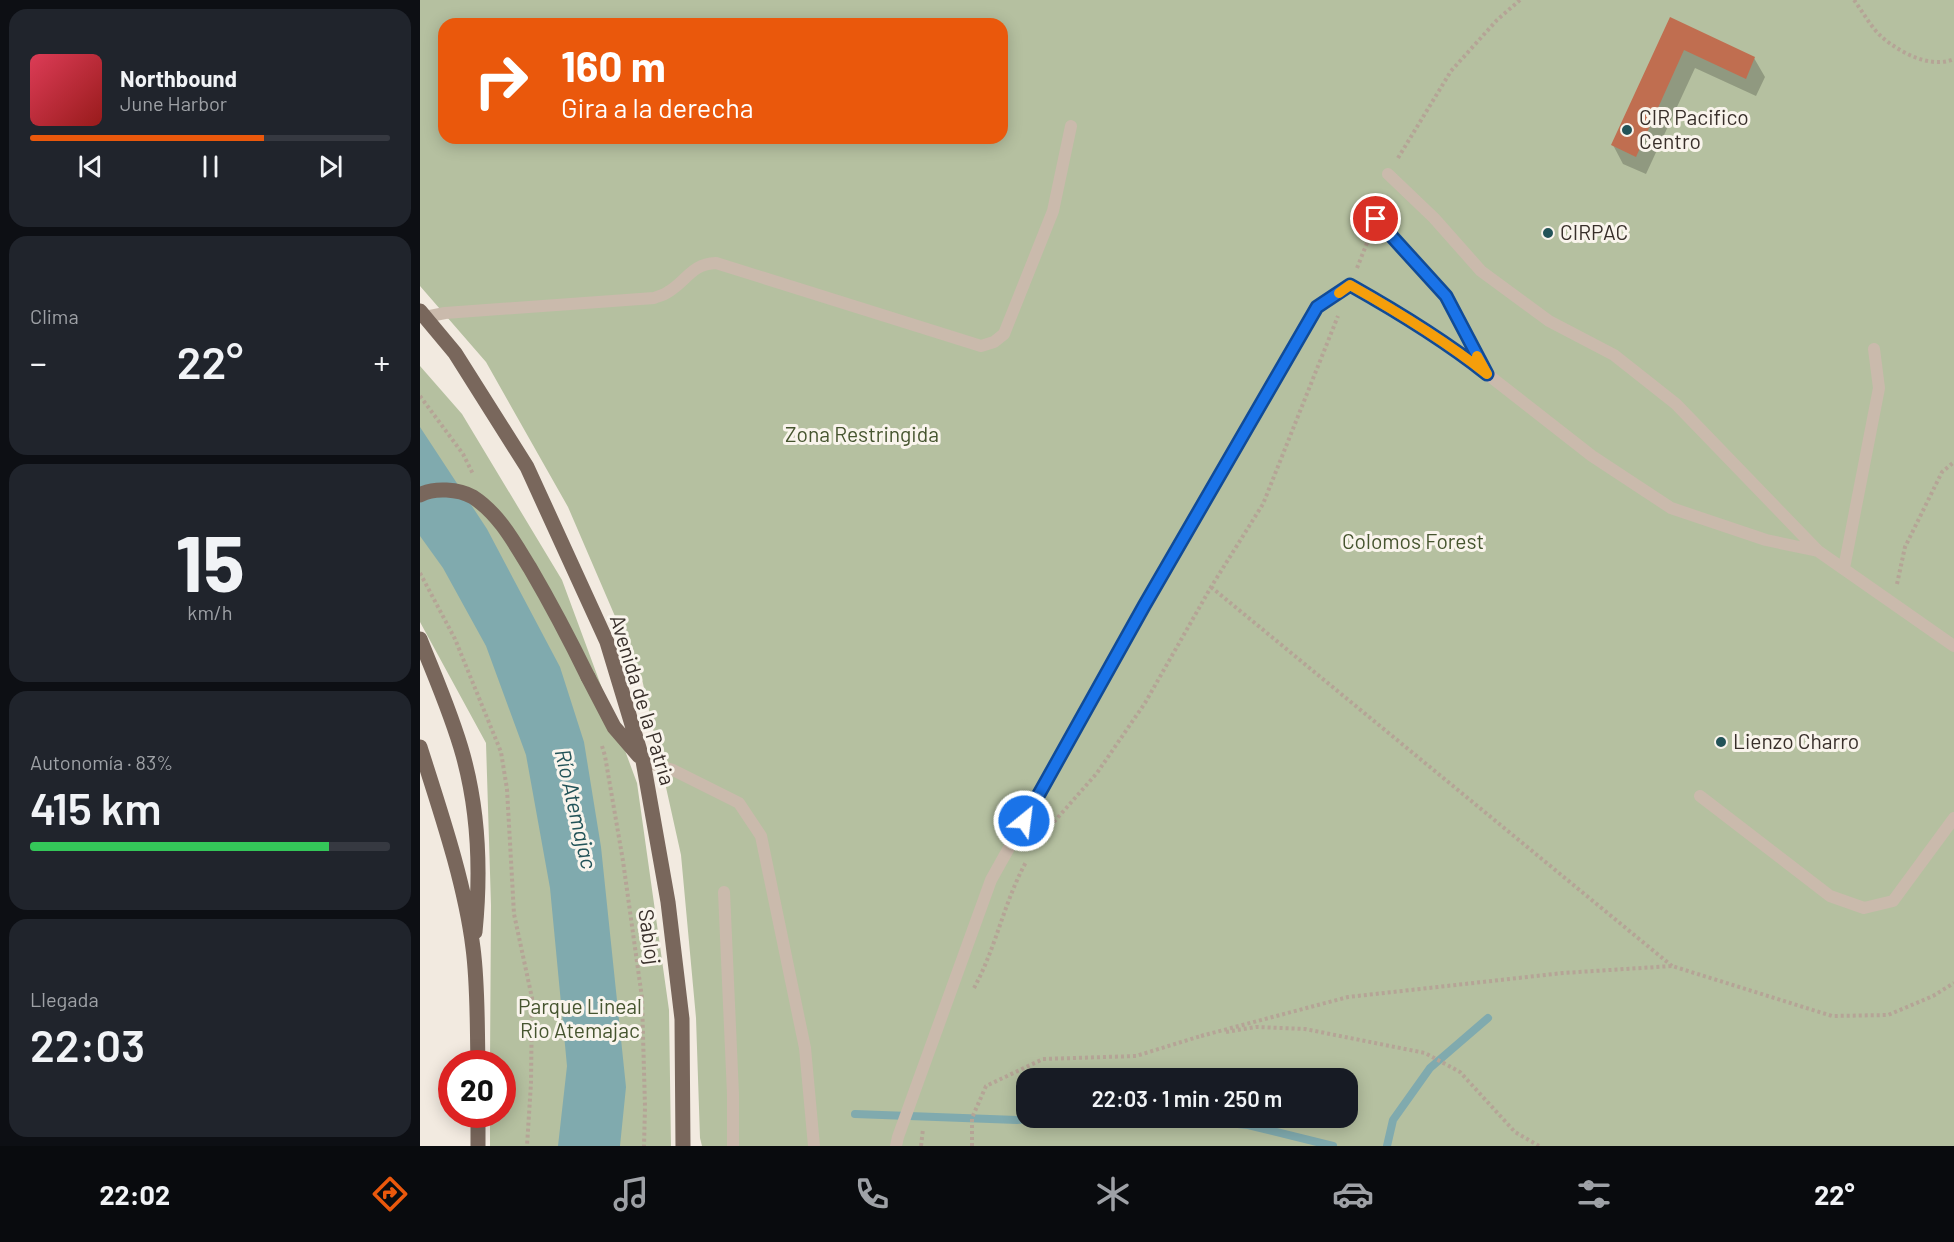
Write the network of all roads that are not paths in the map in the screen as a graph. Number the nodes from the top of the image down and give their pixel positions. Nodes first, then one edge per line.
1 (1071, 126) dead end
2 (1388, 174) road end
3 (1376, 219) road end
4 (422, 314) edge
5 (1874, 349) dead end
6 (1487, 374) junction
7 (420, 495) edge
8 (1818, 551) junction
9 (1844, 568) junction
10 (420, 639) edge
11 (1954, 645) edge
12 (420, 747) edge
13 (643, 761) junction
14 (1700, 796) dead end
15 (1954, 818) edge
16 (724, 892) dead end
17 (473, 947) junction
18 (477, 1050) edge
19 (478, 1128) edge
20 (478, 1146) edge
21 (683, 1146) edge
22 (733, 1146) edge
23 (814, 1146) edge
24 (896, 1146) edge

1 - 4 lane
2 - 8 lane
3 - 6 lane
4 - 13 main road, Avenida de la Patria
5 - 9 lane
6 - 8 lane
6 - 24 lane
7 - 13 main road, bridge
8 - 9 lane
9 - 11 lane
10 - 17 main road
12 - 17 main road
13 - 21 main road, Avenida de la Patria
13 - 23 lane
14 - 15 lane
16 - 22 lane
17 - 18 main road
19 - 20 main road

